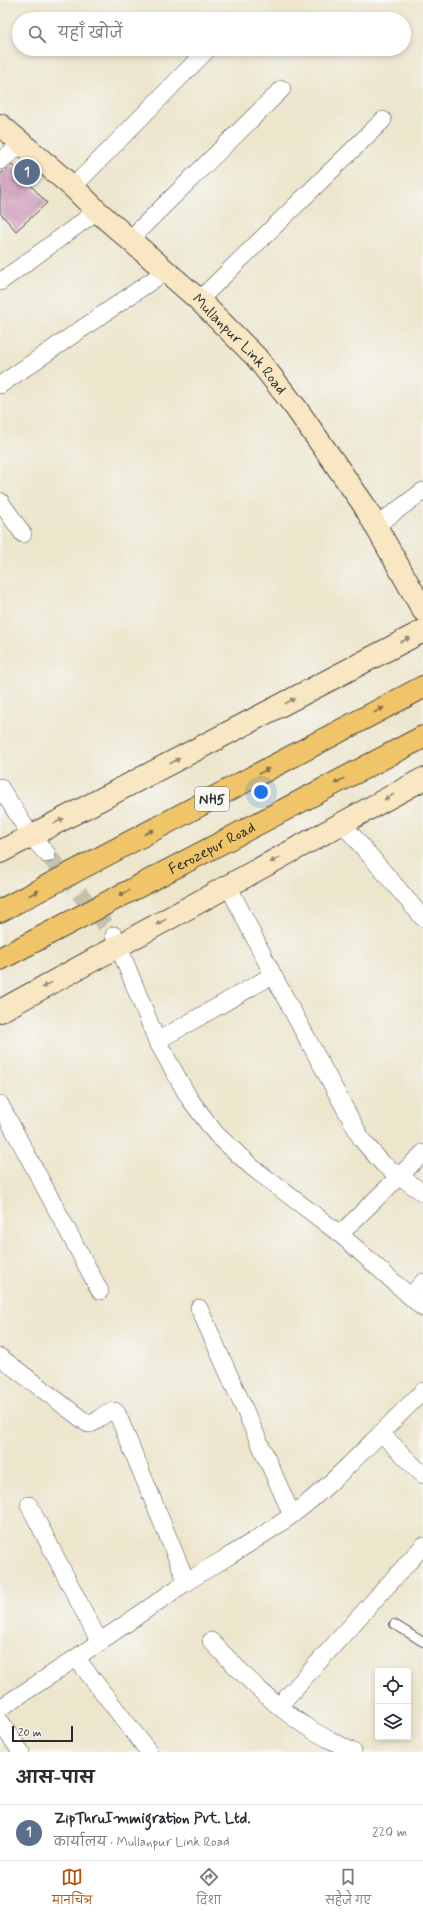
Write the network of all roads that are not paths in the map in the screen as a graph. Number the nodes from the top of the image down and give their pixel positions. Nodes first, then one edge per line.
1 (201, 56) edge
2 (282, 89) dead end
3 (383, 120) dead end
4 (0, 125) edge
5 (22, 144) junction
6 (0, 161) edge
7 (73, 187) junction
8 (97, 211) junction
9 (130, 239) junction
10 (166, 271) junction
11 (0, 282) edge
12 (199, 300) junction
13 (0, 385) edge
14 (423, 491) edge
15 (0, 500) edge
16 (376, 526) junction
17 (23, 534) dead end
18 (423, 610) edge
19 (423, 631) edge
20 (423, 688) edge
21 (423, 737) edge
22 (421, 783) edge
23 (0, 787) edge
24 (342, 823) junction
25 (31, 836) junction
26 (0, 852) edge
27 (47, 854) tunnel mouth
28 (228, 886) junction
29 (0, 911) edge
30 (423, 918) edge
31 (116, 940) junction
32 (0, 959) edge
33 (273, 975) junction
34 (0, 1011) edge
35 (157, 1041) junction
36 (0, 1104) edge
37 (423, 1153) edge
38 (399, 1176) junction
39 (423, 1194) edge
40 (340, 1234) junction
41 (423, 1282) edge
42 (100, 1291) dead end
43 (411, 1296) junction
44 (199, 1308) dead end
45 (423, 1308) edge
46 (0, 1357) edge
47 (423, 1391) edge
48 (381, 1433) junction
49 (423, 1475) edge
50 (29, 1505) dead end
51 (292, 1515) junction
52 (423, 1546) edge
53 (187, 1582) junction
54 (394, 1624) dead end
55 (211, 1641) dead end
56 (423, 1642) edge
57 (100, 1643) junction
58 (76, 1659) junction
59 (279, 1706) junction
60 (0, 1708) edge
61 (0, 1722) edge
62 (21, 1752) edge
63 (149, 1752) edge
64 (353, 1752) edge

1 - 7 street
2 - 9 street
3 - 12 street
4 - 5 main road, Mullanpur Link Road
5 - 6 street
5 - 7 main road, Mullanpur Link Road
7 - 8 main road, Mullanpur Link Road
8 - 9 main road, Mullanpur Link Road
8 - 11 street
9 - 10 main road, Mullanpur Link Road
10 - 12 main road, Mullanpur Link Road
10 - 13 street
12 - 16 main road, Mullanpur Link Road
14 - 16 street
15 - 17 street
16 - 18 main road, Mullanpur Link Road
25 -> 19 main road
29 -> 20 highway, NH5
21 -> 32 highway, Ferozepur Road
22 -> 24 main road
23 - 25 street
24 -> 28 main road
24 - 30 street
25 - 26 main road
25 - 27 street
28 -> 31 main road
28 - 33 street
31 -> 34 main road
31 - 35 street
33 - 35 street
33 - 38 street
35 - 40 street
36 - 42 street
37 - 38 street
38 - 39 street
38 - 40 street
40 - 43 street
41 - 43 street
43 - 45 street
44 - 51 street
46 - 53 street
47 - 48 street
48 - 49 street
48 - 51 street
50 - 57 street
51 - 53 street
52 - 59 street
53 - 57 street
54 - 56 lane
55 - 59 street
57 - 58 street
58 - 60 street
58 - 63 street
59 - 64 street
61 - 62 street

